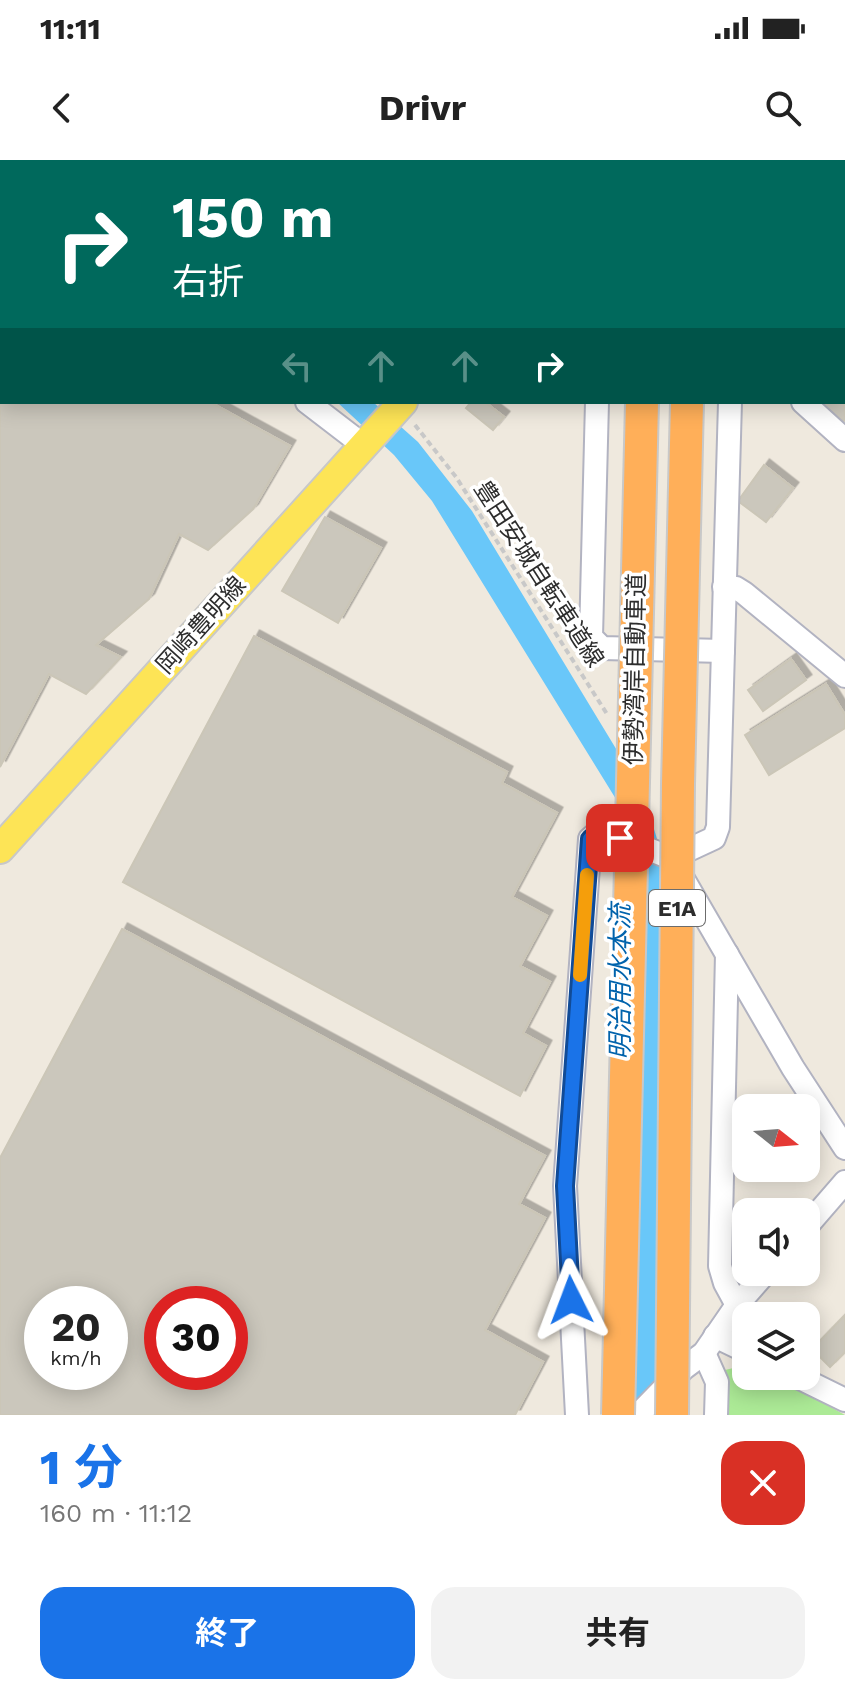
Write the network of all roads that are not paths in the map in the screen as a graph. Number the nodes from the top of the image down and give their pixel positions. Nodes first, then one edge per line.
1 (310, 404) edge
2 (597, 404) edge
3 (642, 404) edge
4 (687, 404) edge
5 (730, 404) edge
6 (805, 404) edge
7 (403, 411) edge
8 (845, 440) edge
9 (366, 442) junction
10 (724, 587) junction
11 (723, 651) junction
12 (845, 676) edge
13 (0, 849) edge
14 (669, 857) junction
15 (727, 953) junction
16 (845, 1148) edge
17 (845, 1182) edge
18 (820, 1211) edge
19 (754, 1286) edge
20 (735, 1302) edge
21 (740, 1302) edge
22 (732, 1312) edge
23 (709, 1344) junction
24 (732, 1348) edge
25 (820, 1388) edge
26 (845, 1400) edge
27 (577, 1415) edge
28 (618, 1415) edge
29 (638, 1415) edge
30 (672, 1415) edge
31 (716, 1415) edge

1 - 9 street
2 - 11 street
3 - 28 highway, 伊勢湾岸自動車道 / E1A, bridge
4 - 30 highway, 伊勢湾岸自動車道 / E1A, bridge
5 - 10 street
6 - 8 street
7 - 9 main road, 岡崎豊明線
9 - 13 main road, 岡崎豊明線
10 - 11 street
10 - 12 street
11 - 14 street
14 - 15 street
14 - 27 street
15 - 16 street
15 - 20 street
17 - 18 street
19 - 21 street
22 - 23 street
23 - 24 street
23 - 29 street
23 - 31 street
25 - 26 street

